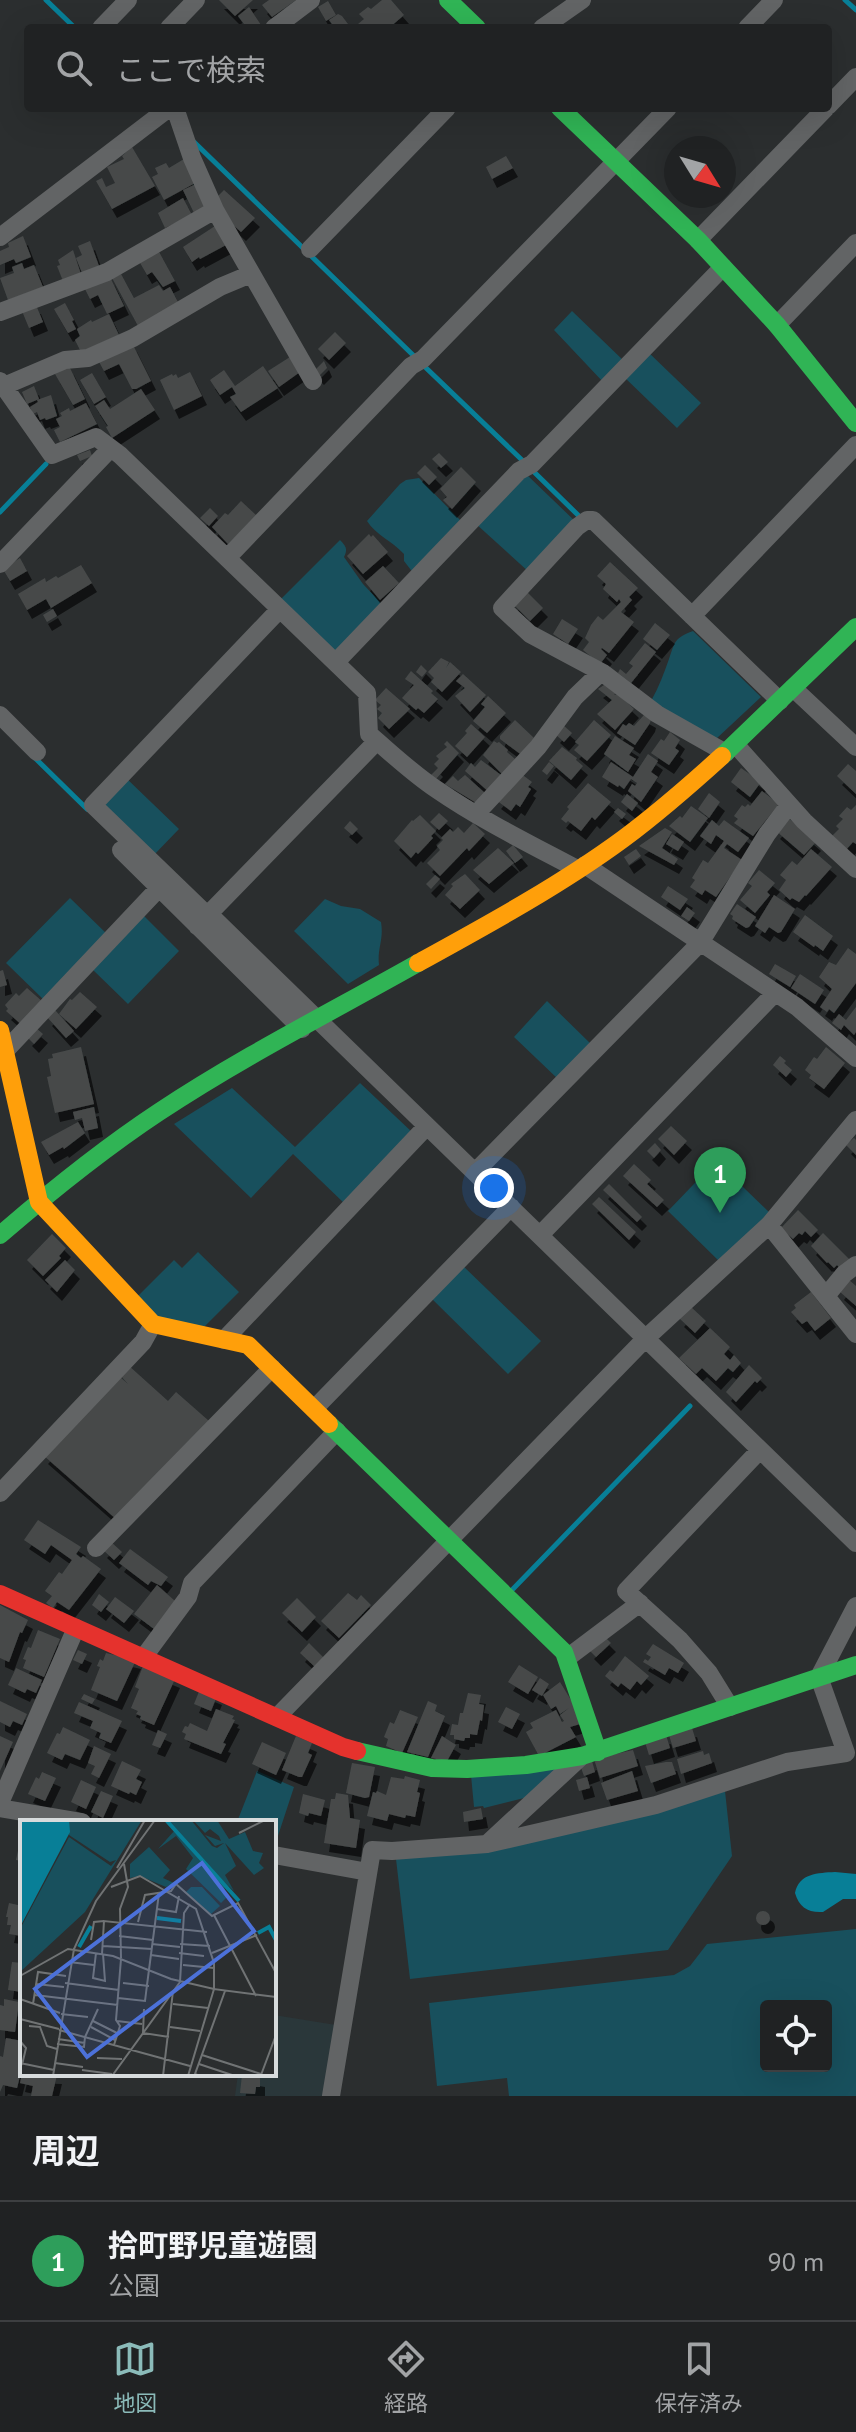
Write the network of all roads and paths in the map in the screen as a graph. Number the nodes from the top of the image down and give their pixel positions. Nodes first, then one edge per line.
1 (128, 0) edge
2 (196, 0) edge
3 (311, 0) edge
4 (448, 0) edge
5 (582, 0) edge
6 (774, 0) edge
7 (105, 24) edge
8 (173, 24) edge
9 (279, 24) edge
10 (473, 24) edge
11 (548, 24) edge
12 (751, 24) edge
13 (856, 77) edge
14 (832, 102) edge
15 (165, 112) edge
16 (172, 112) edge
17 (443, 112) edge
18 (564, 112) edge
19 (664, 112) edge
20 (822, 112) edge
21 (616, 161) junction
22 (215, 210) junction
23 (0, 237) edge
24 (698, 240) junction
25 (856, 243) edge
26 (310, 249) dead end
27 (723, 267) junction
28 (251, 274) junction
29 (0, 312) edge
30 (777, 325) junction
31 (313, 381) dead end
32 (4, 393) edge
33 (856, 423) edge
34 (856, 445) edge
35 (111, 448) junction
36 (227, 558) junction
37 (0, 564) edge
38 (280, 609) junction
39 (692, 616) junction
40 (856, 627) edge
41 (336, 662) junction
42 (601, 672) junction
43 (787, 694) junction
44 (0, 715) edge
45 (377, 741) junction
46 (856, 747) edge
47 (731, 749) junction
48 (37, 752) dead end
49 (789, 805) junction
50 (476, 814) junction
51 (121, 850) dead end
52 (581, 867) junction
53 (856, 869) edge
54 (159, 888) junction
55 (205, 919) junction
56 (700, 943) junction
57 (775, 993) junction
58 (310, 1024) junction
59 (0, 1030) edge
60 (5, 1051) junction
61 (856, 1058) edge
62 (7, 1084) edge
63 (856, 1120) edge
64 (427, 1126) junction
65 (475, 1172) junction
66 (39, 1202) junction
67 (511, 1207) junction
68 (769, 1225) junction
69 (0, 1235) edge
70 (540, 1235) junction
71 (856, 1265) edge
72 (826, 1296) junction
73 (153, 1324) junction
74 (856, 1334) edge
75 (646, 1338) junction
76 (224, 1340) junction
77 (272, 1368) junction
78 (314, 1409) junction
79 (337, 1431) junction
80 (760, 1450) junction
81 (0, 1493) edge
82 (449, 1540) junction
83 (856, 1543) edge
84 (96, 1548) dead end
85 (0, 1594) edge
86 (640, 1603) junction
87 (856, 1606) edge
88 (76, 1628) junction
89 (143, 1658) junction
90 (567, 1658) junction
91 (856, 1665) edge
92 (819, 1677) junction
93 (730, 1707) junction
94 (277, 1717) junction
95 (590, 1754) junction
96 (0, 1806) edge
97 (72, 1820) edge
98 (487, 1844) junction
99 (276, 1855) edge
100 (368, 1872) junction
101 (331, 2096) edge

1 - 7 street
2 - 8 street
3 - 9 street
4 - 10 street
5 - 11 street
6 - 12 street
13 - 14 street
15 - 23 street
16 - 22 street
17 - 26 street
18 - 21 street
19 - 21 street
20 - 24 street
21 - 24 street
21 - 36 street
22 - 28 street
22 - 29 street
24 - 27 street
25 - 30 street
27 - 30 street
27 - 41 street
28 - 31 street
28 - 32 street
30 - 33 street
32 - 35 street
34 - 39 street
35 - 36 street
35 - 37 street
36 - 38 street
38 - 41 street
38 - 55 street
39 - 42 street
39 - 43 street
40 - 43 street
41 - 45 street
42 - 47 street
42 - 50 street
43 - 46 street
43 - 47 street
44 - 48 street
45 - 50 street
45 - 55 street
47 - 49 street
47 - 52 street
49 - 53 street
49 - 56 street
50 - 52 street
51 - 54 street
52 - 56 street
52 - 58 street
54 - 55 street
54 - 60 street
55 - 58 street
56 - 57 street
56 - 65 street
57 - 61 street
57 - 70 street
58 - 64 street
58 - 66 street
59 - 60 street
60 - 62 street
62 - 66 street
63 - 68 street
64 - 65 street
64 - 76 street
65 - 67 street
66 - 69 street
66 - 73 street
67 - 70 street
67 - 78 street
68 - 72 street
68 - 75 street
70 - 75 street
71 - 72 street
72 - 74 street
73 - 76 street
73 - 81 street
75 - 80 street
75 - 82 street
76 - 77 street
77 - 78 street
77 - 84 street
78 - 79 street
79 - 82 street
79 - 89 street
80 - 83 street
80 - 86 street
82 - 90 street
82 - 94 street
85 - 88 street
86 - 90 street
86 - 93 street
87 - 92 street
88 - 89 street
88 - 96 street
89 - 94 street
90 - 95 street
91 - 92 street
92 - 93 street
92 - 98 street
93 - 95 street
94 - 95 street
95 - 98 street
96 - 97 street
98 - 100 street
99 - 100 street
100 - 101 street

